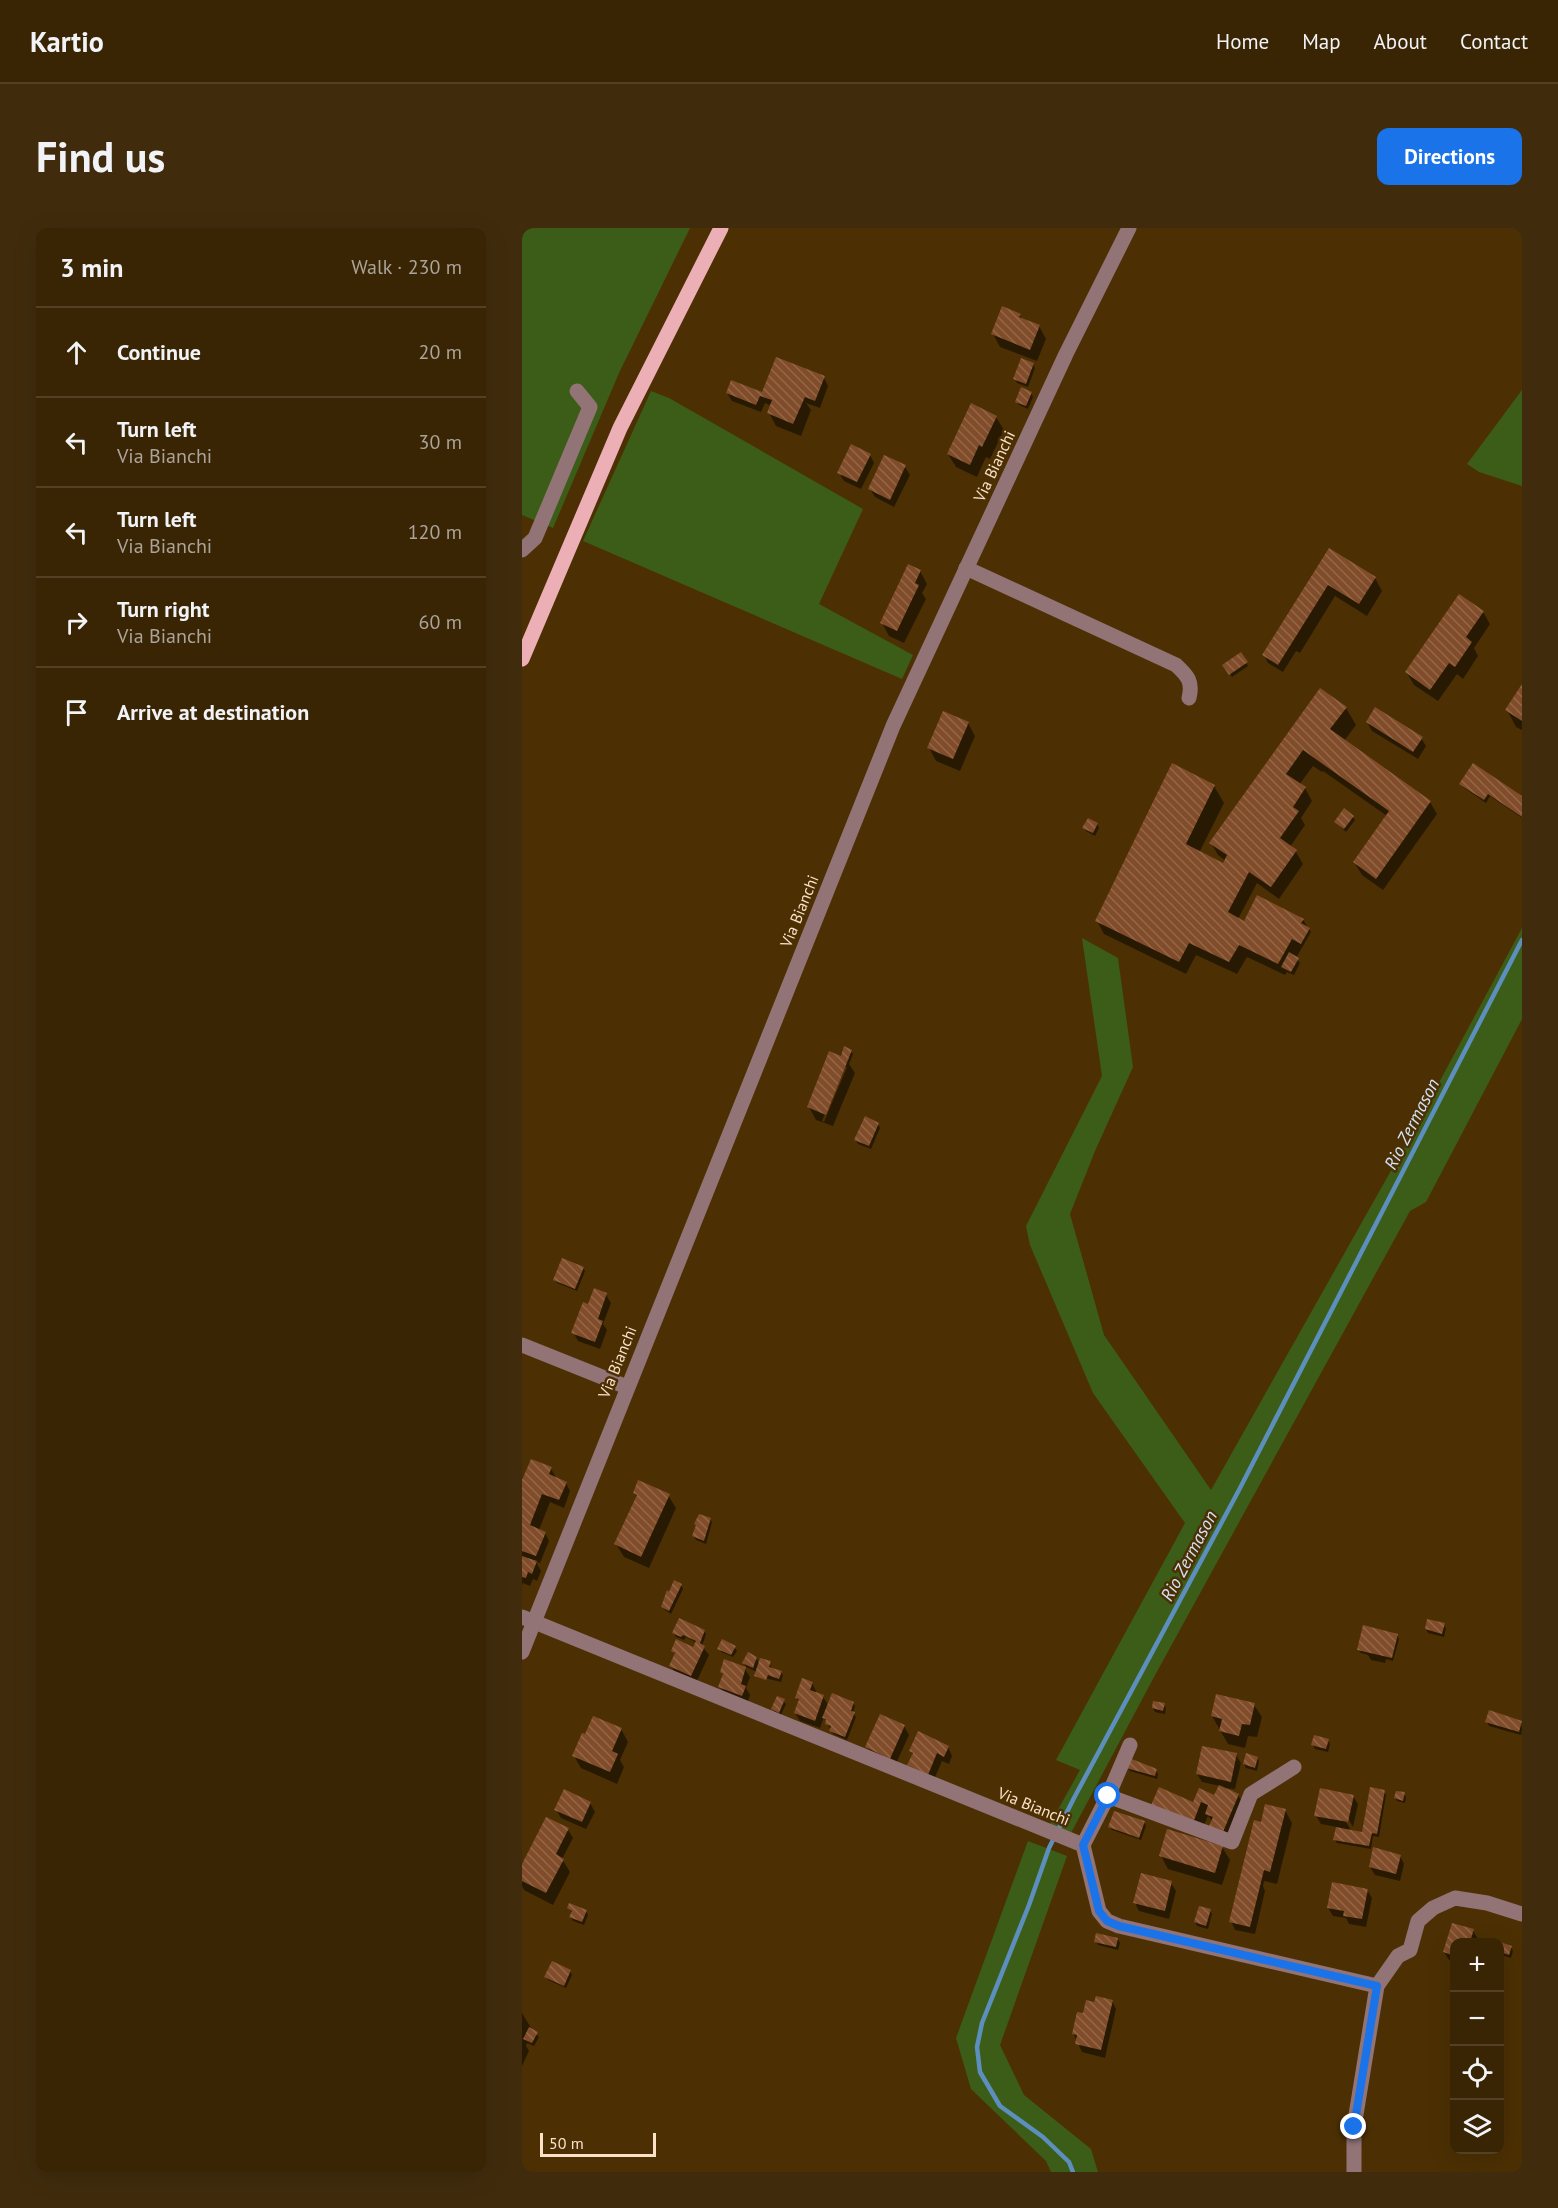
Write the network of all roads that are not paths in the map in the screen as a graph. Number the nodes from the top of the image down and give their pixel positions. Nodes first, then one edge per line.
1 (721, 228) edge
2 (1129, 228) edge
3 (577, 391) dead end
4 (522, 550) edge
5 (966, 568) junction
6 (522, 659) edge
7 (1190, 699) dead end
8 (522, 1345) edge
9 (627, 1387) junction
10 (528, 1620) edge
11 (522, 1652) edge
12 (1130, 1745) dead end
13 (1294, 1767) dead end
14 (1108, 1796) junction
15 (1077, 1843) junction
16 (1522, 1914) edge
17 (1377, 1986) junction
18 (1354, 2172) edge

1 - 6 main road
2 - 5 street, Via Bianchi
3 - 4 street
5 - 7 street
5 - 9 street, Via Bianchi
8 - 9 street
9 - 10 street, Via Bianchi
10 - 11 street, Via Bianchi
10 - 15 street, Via Bianchi
12 - 14 street
13 - 14 street
14 - 15 street
15 - 17 street, Via Bianchi
16 - 17 street
17 - 18 street

